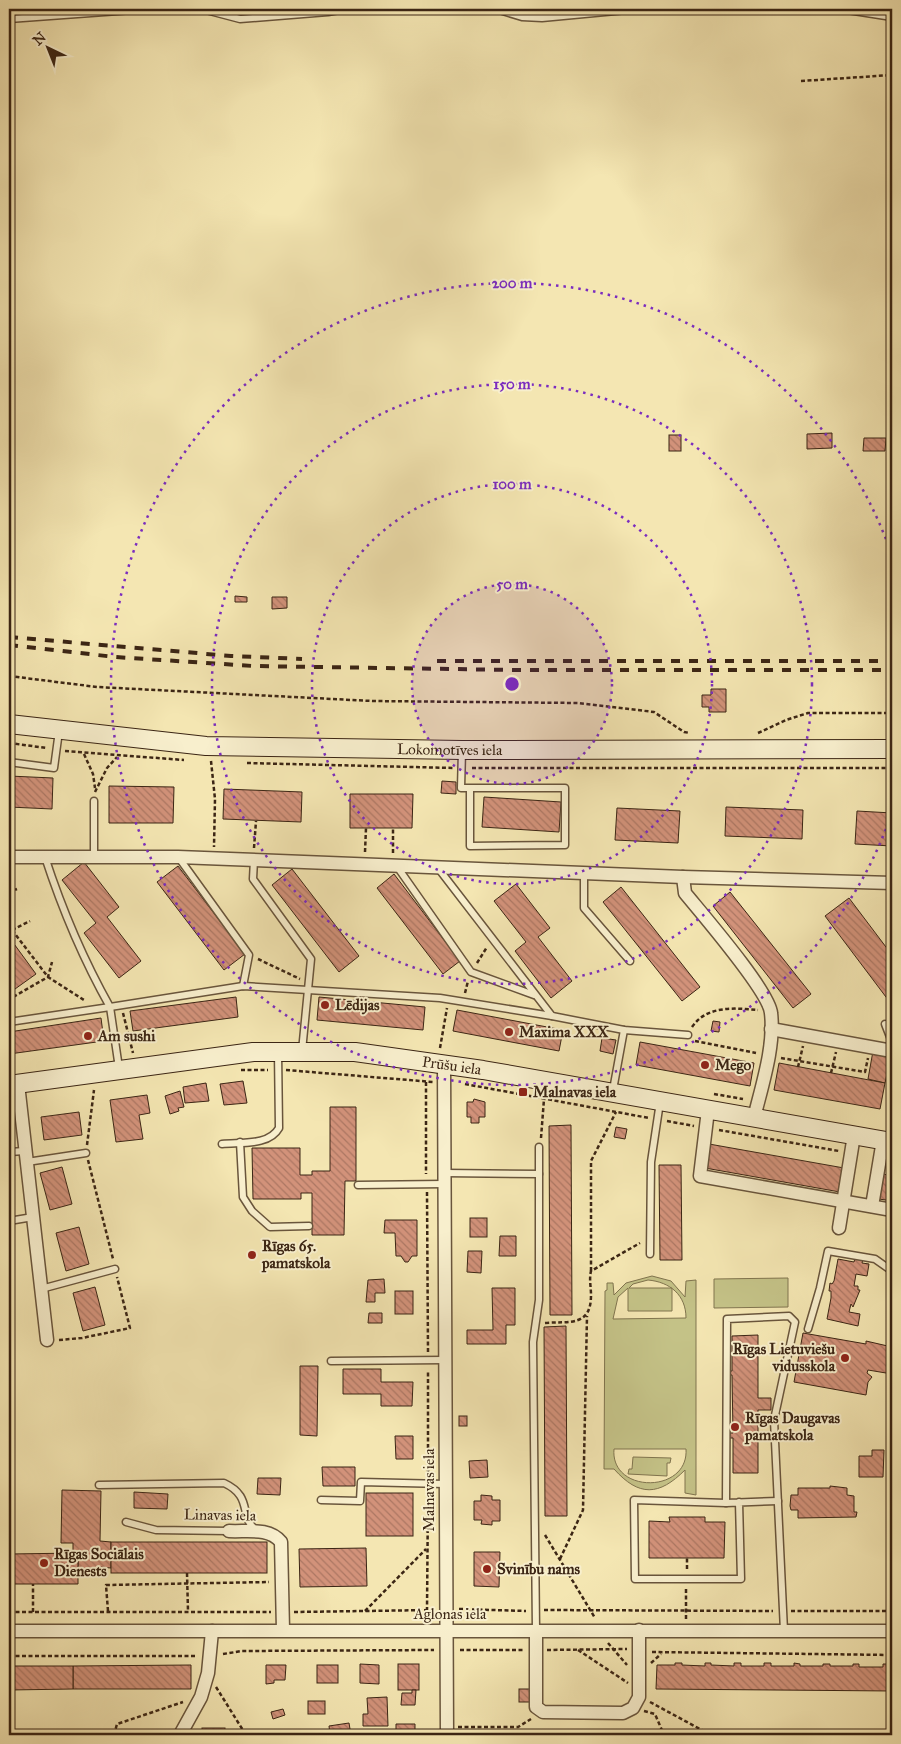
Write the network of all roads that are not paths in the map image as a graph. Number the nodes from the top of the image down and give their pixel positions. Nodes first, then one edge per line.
1 (146, 9) edge
2 (202, 9) edge
3 (345, 9) edge
4 (496, 9) edge
5 (637, 9) edge
6 (841, 9) edge
7 (892, 17) edge
8 (9, 19) edge
9 (9, 724) edge
10 (59, 731) junction
11 (892, 749) edge
12 (462, 750) junction
13 (9, 762) edge
14 (470, 788) junction
15 (94, 801) road end
16 (94, 856) junction
17 (9, 857) edge
18 (45, 857) junction
19 (178, 857) junction
20 (254, 860) junction
21 (394, 865) junction
22 (437, 866) junction
23 (584, 873) junction
24 (683, 877) junction
25 (892, 883) edge
26 (630, 961) dead end
27 (243, 986) junction
28 (306, 987) junction
29 (536, 995) junction
30 (110, 1007) junction
31 (552, 1016) junction
32 (9, 1022) edge
33 (885, 1024) dead end
34 (771, 1029) junction
35 (624, 1030) junction
36 (688, 1035) road end
37 (892, 1042) edge
38 (278, 1051) junction
39 (302, 1051) junction
40 (892, 1051) edge
41 (437, 1058) junction
42 (120, 1068) junction
43 (13, 1085) edge
44 (612, 1092) junction
45 (661, 1101) junction
46 (708, 1110) junction
47 (754, 1118) junction
48 (854, 1135) junction
49 (889, 1138) edge
50 (240, 1142) junction
51 (222, 1144) dead end
52 (539, 1146) road end
53 (9, 1152) edge
54 (86, 1153) road end
55 (26, 1156) junction
56 (539, 1174) junction
57 (444, 1178) junction
58 (358, 1186) dead end
59 (843, 1201) junction
60 (872, 1206) junction
61 (892, 1210) edge
62 (33, 1217) junction
63 (9, 1221) edge
64 (309, 1226) dead end
65 (839, 1228) dead end
66 (650, 1254) dead end
67 (115, 1269) road end
68 (892, 1271) edge
69 (42, 1289) junction
70 (808, 1329) dead end
71 (47, 1340) road end
72 (444, 1360) junction
73 (330, 1361) dead end
74 (445, 1484) junction
75 (99, 1485) dead end
76 (321, 1500) dead end
77 (778, 1501) junction
78 (726, 1502) junction
79 (739, 1502) junction
80 (126, 1522) dead end
81 (229, 1531) joint
82 (258, 1532) junction
83 (212, 1630) junction
84 (283, 1630) junction
85 (446, 1630) junction
86 (536, 1630) junction
87 (639, 1630) junction
88 (9, 1631) edge
89 (784, 1631) junction
90 (892, 1631) edge
91 (447, 1731) edge
92 (180, 1735) edge
93 (866, 1735) edge
94 (883, 1735) edge

1 - 8 lane
2 - 3 lane
4 - 5 lane
6 - 7 lane
9 - 10 street, Lokomotīves iela
10 - 12 street, Lokomotīves iela
10 - 13 lane
11 - 12 street, Lokomotīves iela
12 - 14 lane
14 - 14 lane
15 - 16 lane
16 - 18 street
16 - 19 street
17 - 18 street
18 - 30 lane
19 - 20 street
19 - 27 lane
20 - 21 street
20 - 28 lane
21 - 22 street
21 - 29 lane
22 - 23 street
22 - 29 lane
23 - 24 street
23 - 26 lane
24 - 25 street
24 - 34 street
27 - 28 lane
27 - 30 lane
28 - 31 lane
28 - 39 lane
29 - 31 lane
30 - 32 lane
30 - 42 lane
31 - 35 lane
33 - 37 lane
34 - 40 street
34 - 47 street
35 - 36 lane
35 - 44 lane
38 - 39 street, Prūšu iela
38 - 42 street, Prūšu iela
38 - 50 lane
39 - 41 street, Prūšu iela
41 - 44 street, Prūšu iela
41 - 57 street, Malnavas iela
42 - 43 street, Prūšu iela
43 - 55 street
44 - 45 street, Prūšu iela
45 - 46 street, Prūšu iela
45 - 66 lane
46 - 47 street, Prūšu iela
46 - 59 street
47 - 48 street, Prūšu iela
48 - 49 street, Prūšu iela
48 - 59 street
49 - 60 street
50 - 51 lane
50 - 64 lane
52 - 56 lane
53 - 55 lane
54 - 55 lane
55 - 62 street
56 - 57 lane
56 - 86 lane
57 - 58 lane
57 - 72 street, Malnavas iela
59 - 60 street
59 - 65 street
60 - 61 street
62 - 63 lane
62 - 69 street
67 - 69 lane
68 - 70 lane
69 - 71 street
72 - 73 lane
72 - 74 street, Malnavas iela
74 - 76 lane
74 - 85 street, Malnavas iela
75 - 82 lane
77 - 78 lane
77 - 79 lane
77 - 89 lane
78 - 79 lane
78 - 79 lane
80 - 81 lane, Linavas iela
81 - 82 street, Linavas iela
82 - 84 street, Linavas iela
83 - 84 street, Aglonas iela
83 - 88 street, Aglonas iela
83 - 92 street
84 - 85 street, Aglonas iela
85 - 86 street, Aglonas iela
85 - 91 street, Malnavas iela
86 - 87 street, Aglonas iela
86 - 87 street
87 - 89 street, Aglonas iela
89 - 90 street, Aglonas iela
93 - 94 lane

